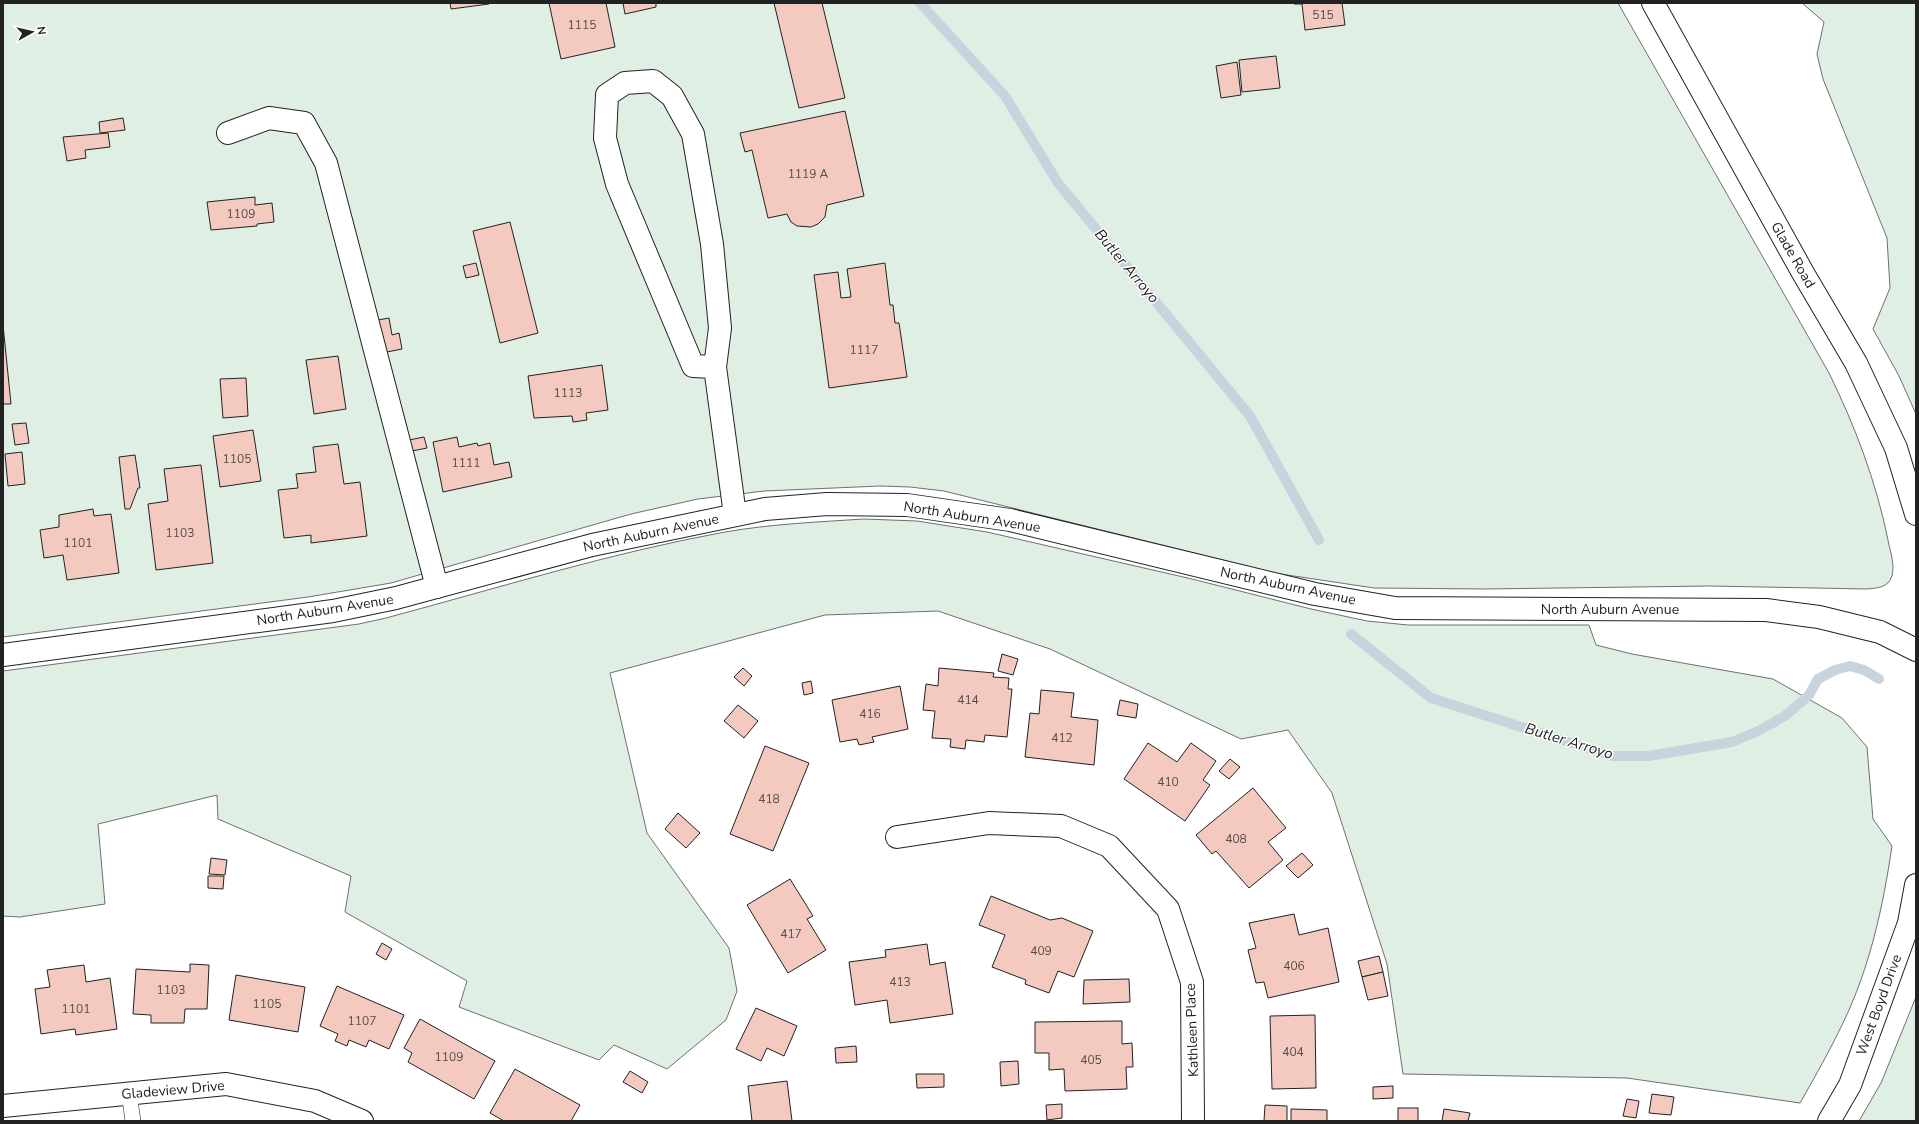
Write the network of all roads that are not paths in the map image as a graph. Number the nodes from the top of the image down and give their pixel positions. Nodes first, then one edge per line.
1 (1653, 3) edge
2 (228, 133) dead end
3 (715, 367) junction
4 (1916, 514) edge
5 (735, 515) junction
6 (438, 588) junction
7 (1916, 650) edge
8 (3, 655) edge
9 (897, 837) dead end
10 (1916, 885) edge
11 (129, 1094) junction
12 (3, 1106) edge
13 (133, 1121) edge
14 (362, 1121) edge
15 (1193, 1121) edge
16 (1829, 1121) edge

1 - 4 street, Glade Road
2 - 6 street
3 - 3 street
3 - 5 street
5 - 6 street, North Auburn Avenue
5 - 7 street, North Auburn Avenue
6 - 8 street, North Auburn Avenue
9 - 15 street, Kathleen Place
10 - 16 street, West Boyd Drive
11 - 12 street, Gladeview Drive
11 - 13 lane
11 - 14 street, Gladeview Drive

